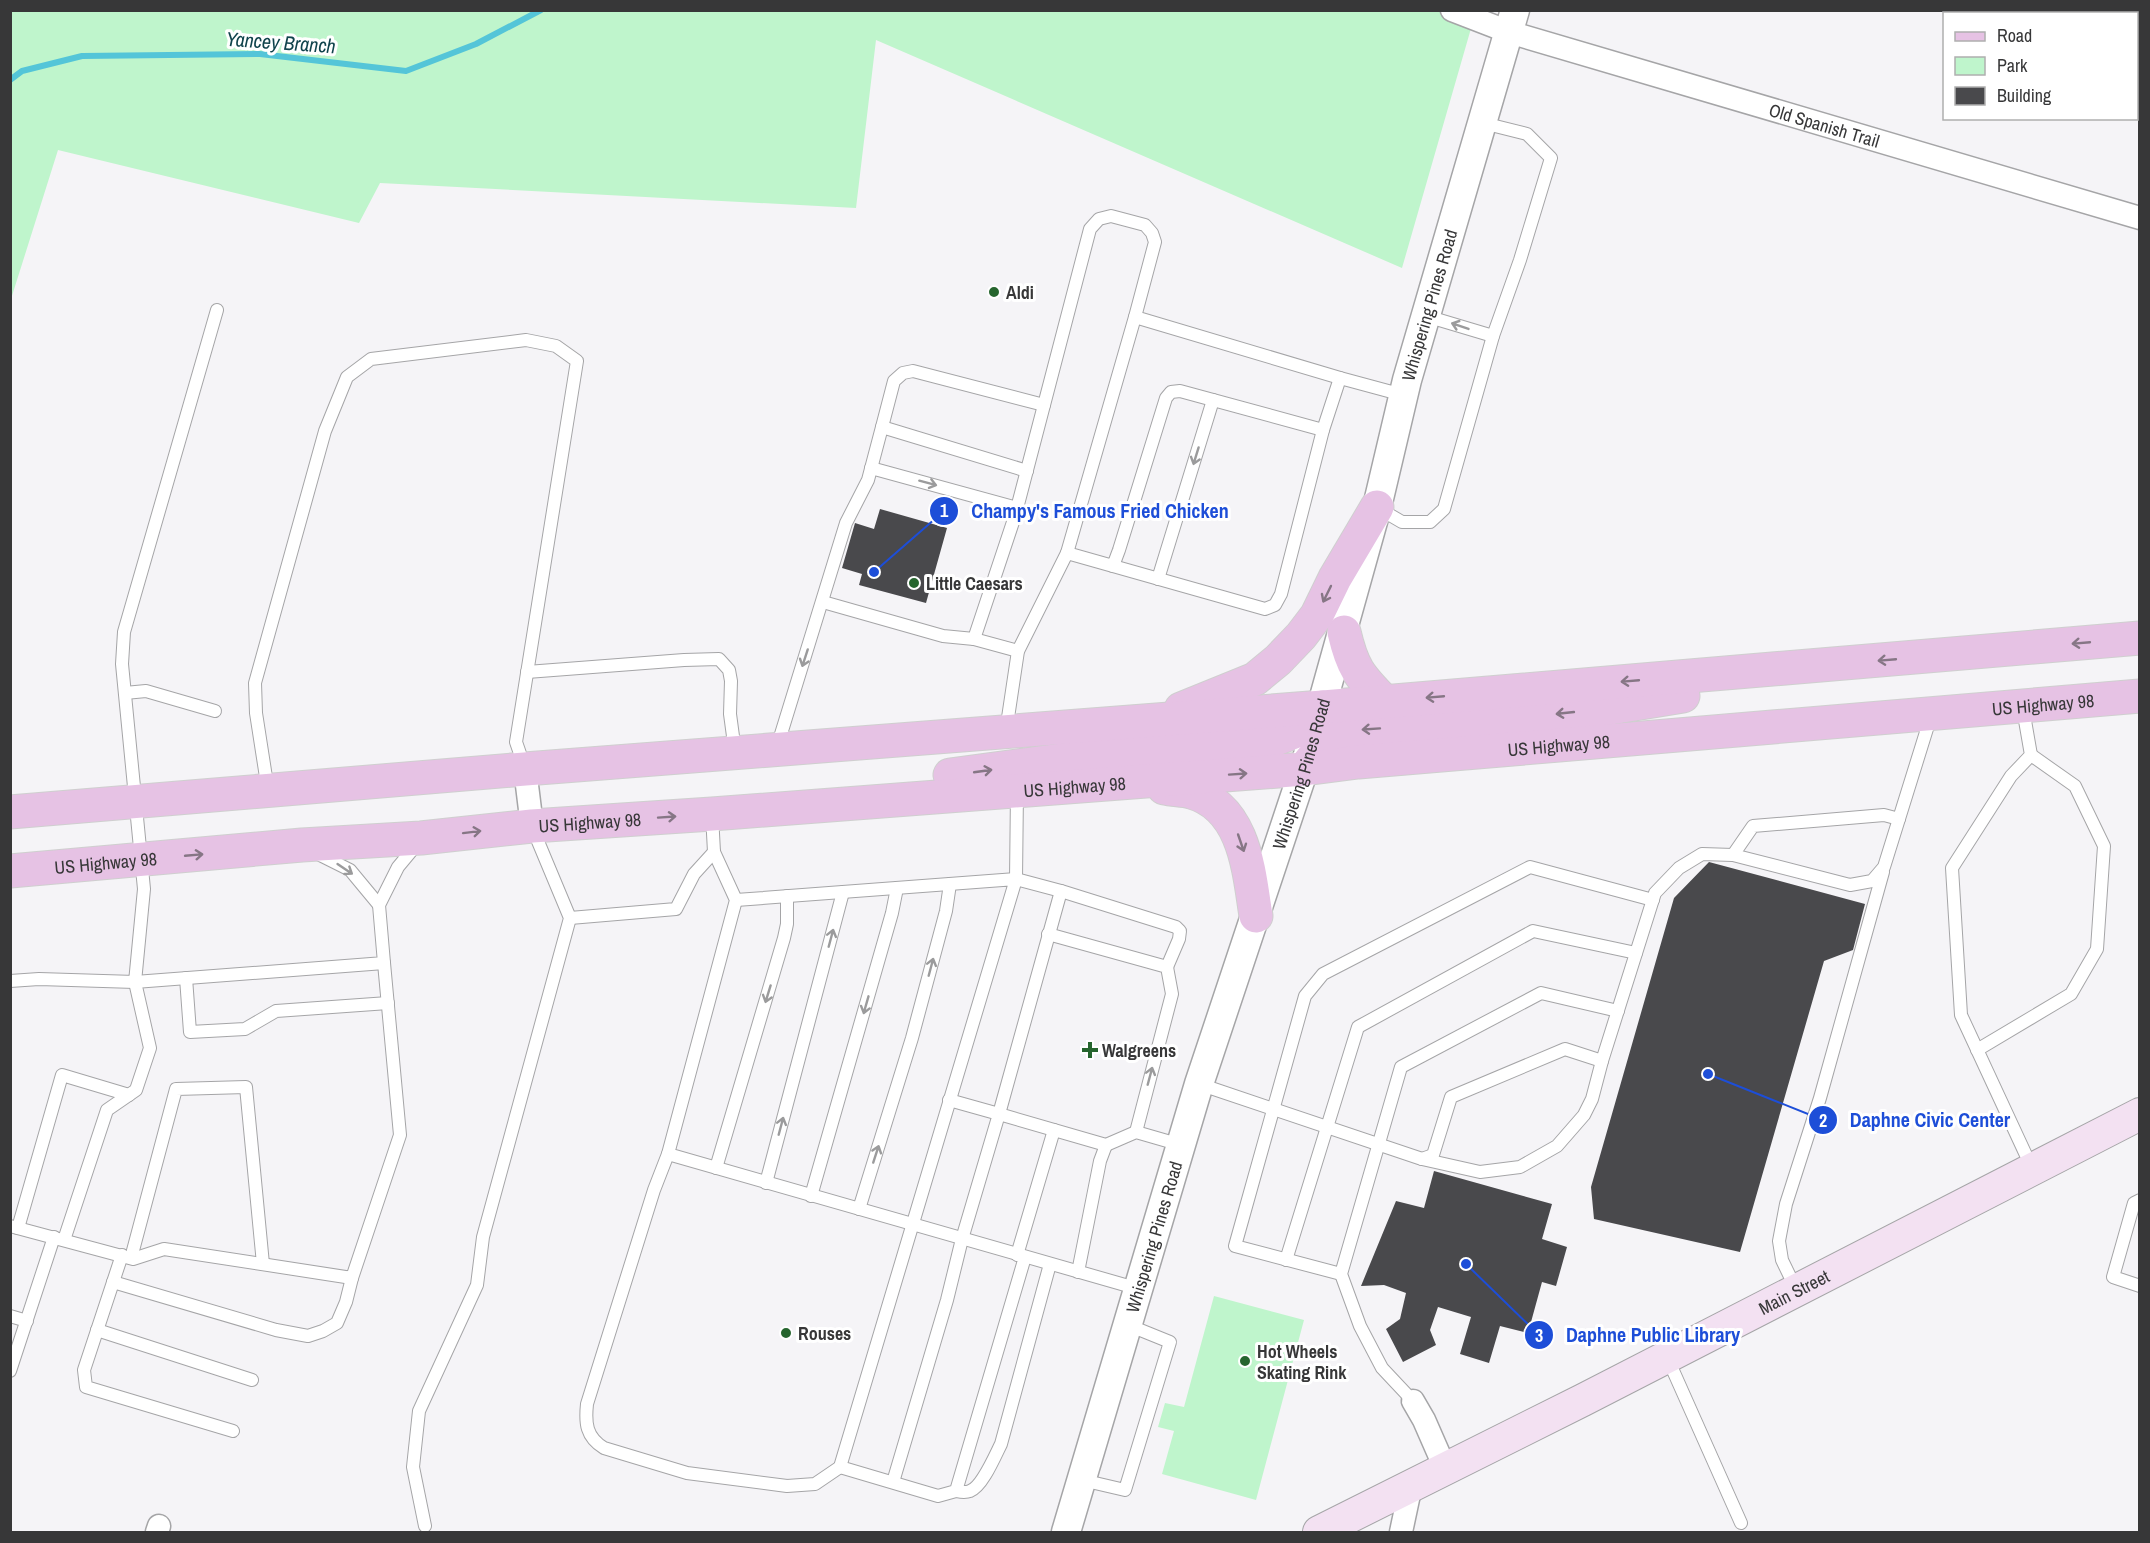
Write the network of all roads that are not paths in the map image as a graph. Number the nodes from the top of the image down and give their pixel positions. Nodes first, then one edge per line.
1 (1452, 10) edge
2 (1512, 21) edge
3 (1483, 123) junction
4 (2139, 218) edge
5 (217, 310) dead end
6 (1426, 316) junction
7 (1135, 317) junction
8 (1493, 336) junction
9 (1340, 378) junction
10 (1404, 395) junction
11 (1213, 400) junction
12 (1044, 405) junction
13 (882, 427) junction
14 (1323, 430) junction
15 (872, 468) junction
16 (1027, 471) junction
17 (1377, 507) junction
18 (1017, 508) junction
19 (1067, 553) junction
20 (1113, 566) junction
21 (1158, 579) junction
22 (823, 602) junction
23 (1344, 632) junction
24 (2139, 638) edge
25 (974, 639) junction
26 (1018, 651) junction
27 (1829, 664) junction
28 (527, 672) junction
29 (125, 693) junction
30 (2139, 696) edge
31 (1384, 701) junction
32 (2023, 706) junction
33 (1323, 707) junction
34 (215, 711) dead end
35 (1932, 714) junction
36 (1153, 720) junction
37 (1006, 732) junction
38 (776, 750) junction
39 (735, 753) junction
40 (2031, 755) junction
41 (525, 769) junction
42 (1304, 769) junction
43 (1123, 783) junction
44 (268, 790) junction
45 (1017, 790) junction
46 (136, 801) junction
47 (824, 806) junction
48 (10, 812) edge
49 (712, 814) junction
50 (1899, 819) junction
51 (532, 826) junction
52 (422, 838) junction
53 (302, 845) junction
54 (714, 852) junction
55 (1733, 855) junction
56 (142, 860) junction
57 (1885, 864) junction
58 (10, 871) edge
59 (1016, 879) junction
60 (950, 884) junction
61 (897, 888) junction
62 (1061, 891) junction
63 (843, 892) junction
64 (787, 896) junction
65 (736, 900) junction
66 (1653, 900) junction
67 (379, 905) junction
68 (1256, 916) junction
69 (570, 918) junction
70 (1048, 934) junction
71 (1636, 953) junction
72 (384, 963) junction
73 (1167, 967) junction
74 (186, 978) junction
75 (10, 981) edge
76 (135, 982) junction
77 (387, 1003) junction
78 (1618, 1011) junction
79 (1977, 1050) junction
80 (1602, 1060) junction
81 (1199, 1084) junction
82 (129, 1095) junction
83 (949, 1100) junction
84 (1274, 1109) junction
85 (999, 1114) junction
86 (2139, 1114) edge
87 (1326, 1128) junction
88 (1054, 1130) junction
89 (1136, 1132) junction
90 (1181, 1144) junction
91 (1379, 1144) junction
92 (1106, 1145) junction
93 (668, 1154) junction
94 (1422, 1159) junction
95 (716, 1168) junction
96 (2032, 1169) junction
97 (766, 1183) junction
98 (811, 1196) junction
99 (2139, 1200) edge
100 (859, 1209) junction
101 (912, 1225) junction
102 (14, 1227) edge
103 (59, 1238) junction
104 (962, 1239) junction
105 (126, 1256) junction
106 (1021, 1256) junction
107 (1286, 1260) junction
108 (263, 1264) junction
109 (1050, 1264) junction
110 (1078, 1272) junction
111 (1341, 1274) junction
112 (352, 1278) junction
113 (113, 1282) junction
114 (2139, 1286) edge
115 (1139, 1289) junction
116 (1796, 1290) junction
117 (10, 1316) edge
118 (27, 1321) junction
119 (1128, 1325) junction
120 (97, 1330) junction
121 (1667, 1357) junction
122 (10, 1371) edge
123 (252, 1380) dead end
124 (1413, 1401) joint
125 (233, 1431) dead end
126 (840, 1467) junction
127 (1444, 1468) junction
128 (1082, 1480) junction
129 (893, 1482) junction
130 (1411, 1485) junction
131 (956, 1491) junction
132 (1741, 1523) dead end
133 (424, 1526) dead end
134 (1066, 1533) edge
135 (1319, 1533) edge
136 (1401, 1533) edge

1 - 2 street, Old Spanish Trail
2 - 3 street, Whispering Pines Road
2 - 4 street, Old Spanish Trail
3 - 6 street, Whispering Pines Road
3 - 8 lane
5 - 29 lane
8 -> 6 lane
6 - 10 street, Whispering Pines Road
7 - 9 lane
7 - 12 lane
7 - 19 lane
8 - 17 lane
9 - 10 lane
9 - 14 lane
10 - 17 street, Whispering Pines Road
11 - 14 lane
11 - 20 lane
11 -> 21 lane
12 - 13 lane
12 - 16 lane
13 - 15 lane
13 - 16 lane
14 - 21 lane
15 -> 18 lane
15 - 22 lane
16 - 18 lane
17 - 23 street, Whispering Pines Road
17 -> 36 main road
18 - 25 lane
19 - 20 lane
19 - 26 lane
20 - 21 lane
22 - 25 lane
22 -> 38 lane
23 - 31 main road
23 - 33 street, Whispering Pines Road
24 -> 27 main road
25 - 26 lane
26 - 37 lane
27 -> 31 main road
27 -> 42 main road
28 - 39 lane
28 - 41 lane
28 - 44 lane
29 - 34 lane
29 - 46 lane
30 - 32 main road, US Highway 98
31 - 33 main road
32 - 35 main road, US Highway 98
32 - 40 lane
33 - 36 main road
33 - 42 street, Whispering Pines Road
47 -> 33 main road
35 - 42 main road, US Highway 98
35 - 50 lane
36 - 37 main road
37 - 38 main road
38 - 39 main road
39 - 41 main road
40 - 79 lane
40 - 79 lane
41 - 44 main road
41 - 51 street
43 -> 42 main road, US Highway 98
42 - 68 street, Whispering Pines Road
43 - 45 main road, US Highway 98
43 -> 68 main road
44 - 46 main road
45 - 47 main road, US Highway 98
45 - 59 lane
46 - 48 main road
46 - 56 lane
47 - 49 main road, US Highway 98
51 -> 49 main road, US Highway 98
49 - 54 lane
50 - 55 lane
50 - 57 lane
52 -> 51 main road, US Highway 98
51 - 69 lane
52 - 53 main road, US Highway 98
52 - 67 lane
56 -> 53 main road, US Highway 98
53 -> 67 lane
54 - 65 lane
54 - 69 lane
55 - 57 lane
55 - 66 lane
56 - 58 main road, US Highway 98
56 - 76 lane
57 - 116 lane
59 - 60 lane
59 - 62 lane
59 - 83 lane
60 - 61 lane
100 -> 60 lane
61 - 63 lane
61 -> 98 lane
62 - 70 lane
62 - 73 lane
63 - 64 lane
97 -> 63 lane
64 - 65 lane
64 -> 95 lane
65 - 93 lane
66 - 71 lane
66 - 84 lane
67 - 72 lane
68 - 81 street, Whispering Pines Road
69 - 133 lane
70 - 73 lane
70 - 85 lane
71 - 78 lane
71 - 87 lane
72 - 74 lane
72 - 77 lane
89 -> 73 lane
74 - 76 lane
74 - 77 lane
75 - 76 lane
76 - 82 lane
77 - 112 lane
78 - 80 lane
78 - 91 lane
79 - 96 lane
80 - 94 lane
80 - 94 lane
81 - 84 lane
81 - 90 street, Whispering Pines Road
82 - 102 lane
82 - 103 lane
83 - 85 lane
83 - 101 lane
84 - 87 lane
84 - 107 lane
85 - 88 lane
85 - 104 lane
86 - 96 main road, Main Street
87 - 91 lane
87 - 107 lane
88 - 92 lane
88 - 106 lane
89 - 90 lane
89 - 92 lane
90 - 115 street, Whispering Pines Road
91 - 94 lane
91 - 111 lane
92 - 110 lane
93 - 95 lane
93 - 126 lane
95 - 97 lane
96 - 116 main road, Main Street
97 - 98 lane
98 - 100 lane
99 - 114 lane
100 - 101 lane
101 - 104 lane
101 - 126 lane
102 - 103 lane
103 - 105 lane
103 - 118 lane
104 - 106 lane
104 - 129 lane
105 - 108 lane
105 - 108 lane
105 - 113 lane
106 - 109 lane
106 - 131 lane
107 - 111 lane
108 - 112 lane
109 - 110 lane
109 - 131 lane
110 - 115 lane
111 - 124 lane
112 - 113 lane
113 - 120 lane
115 - 119 street, Whispering Pines Road
116 - 121 main road, Main Street
117 - 118 lane
118 - 122 lane
119 - 128 street, Whispering Pines Road
119 - 128 lane
120 - 123 lane
120 - 125 lane
121 - 127 main road, Main Street
121 - 132 lane
124 - 127 street
126 - 129 lane
127 - 130 main road, Main Street
128 - 134 street, Whispering Pines Road
129 - 131 lane
130 - 135 main road, Main Street
130 - 136 street

